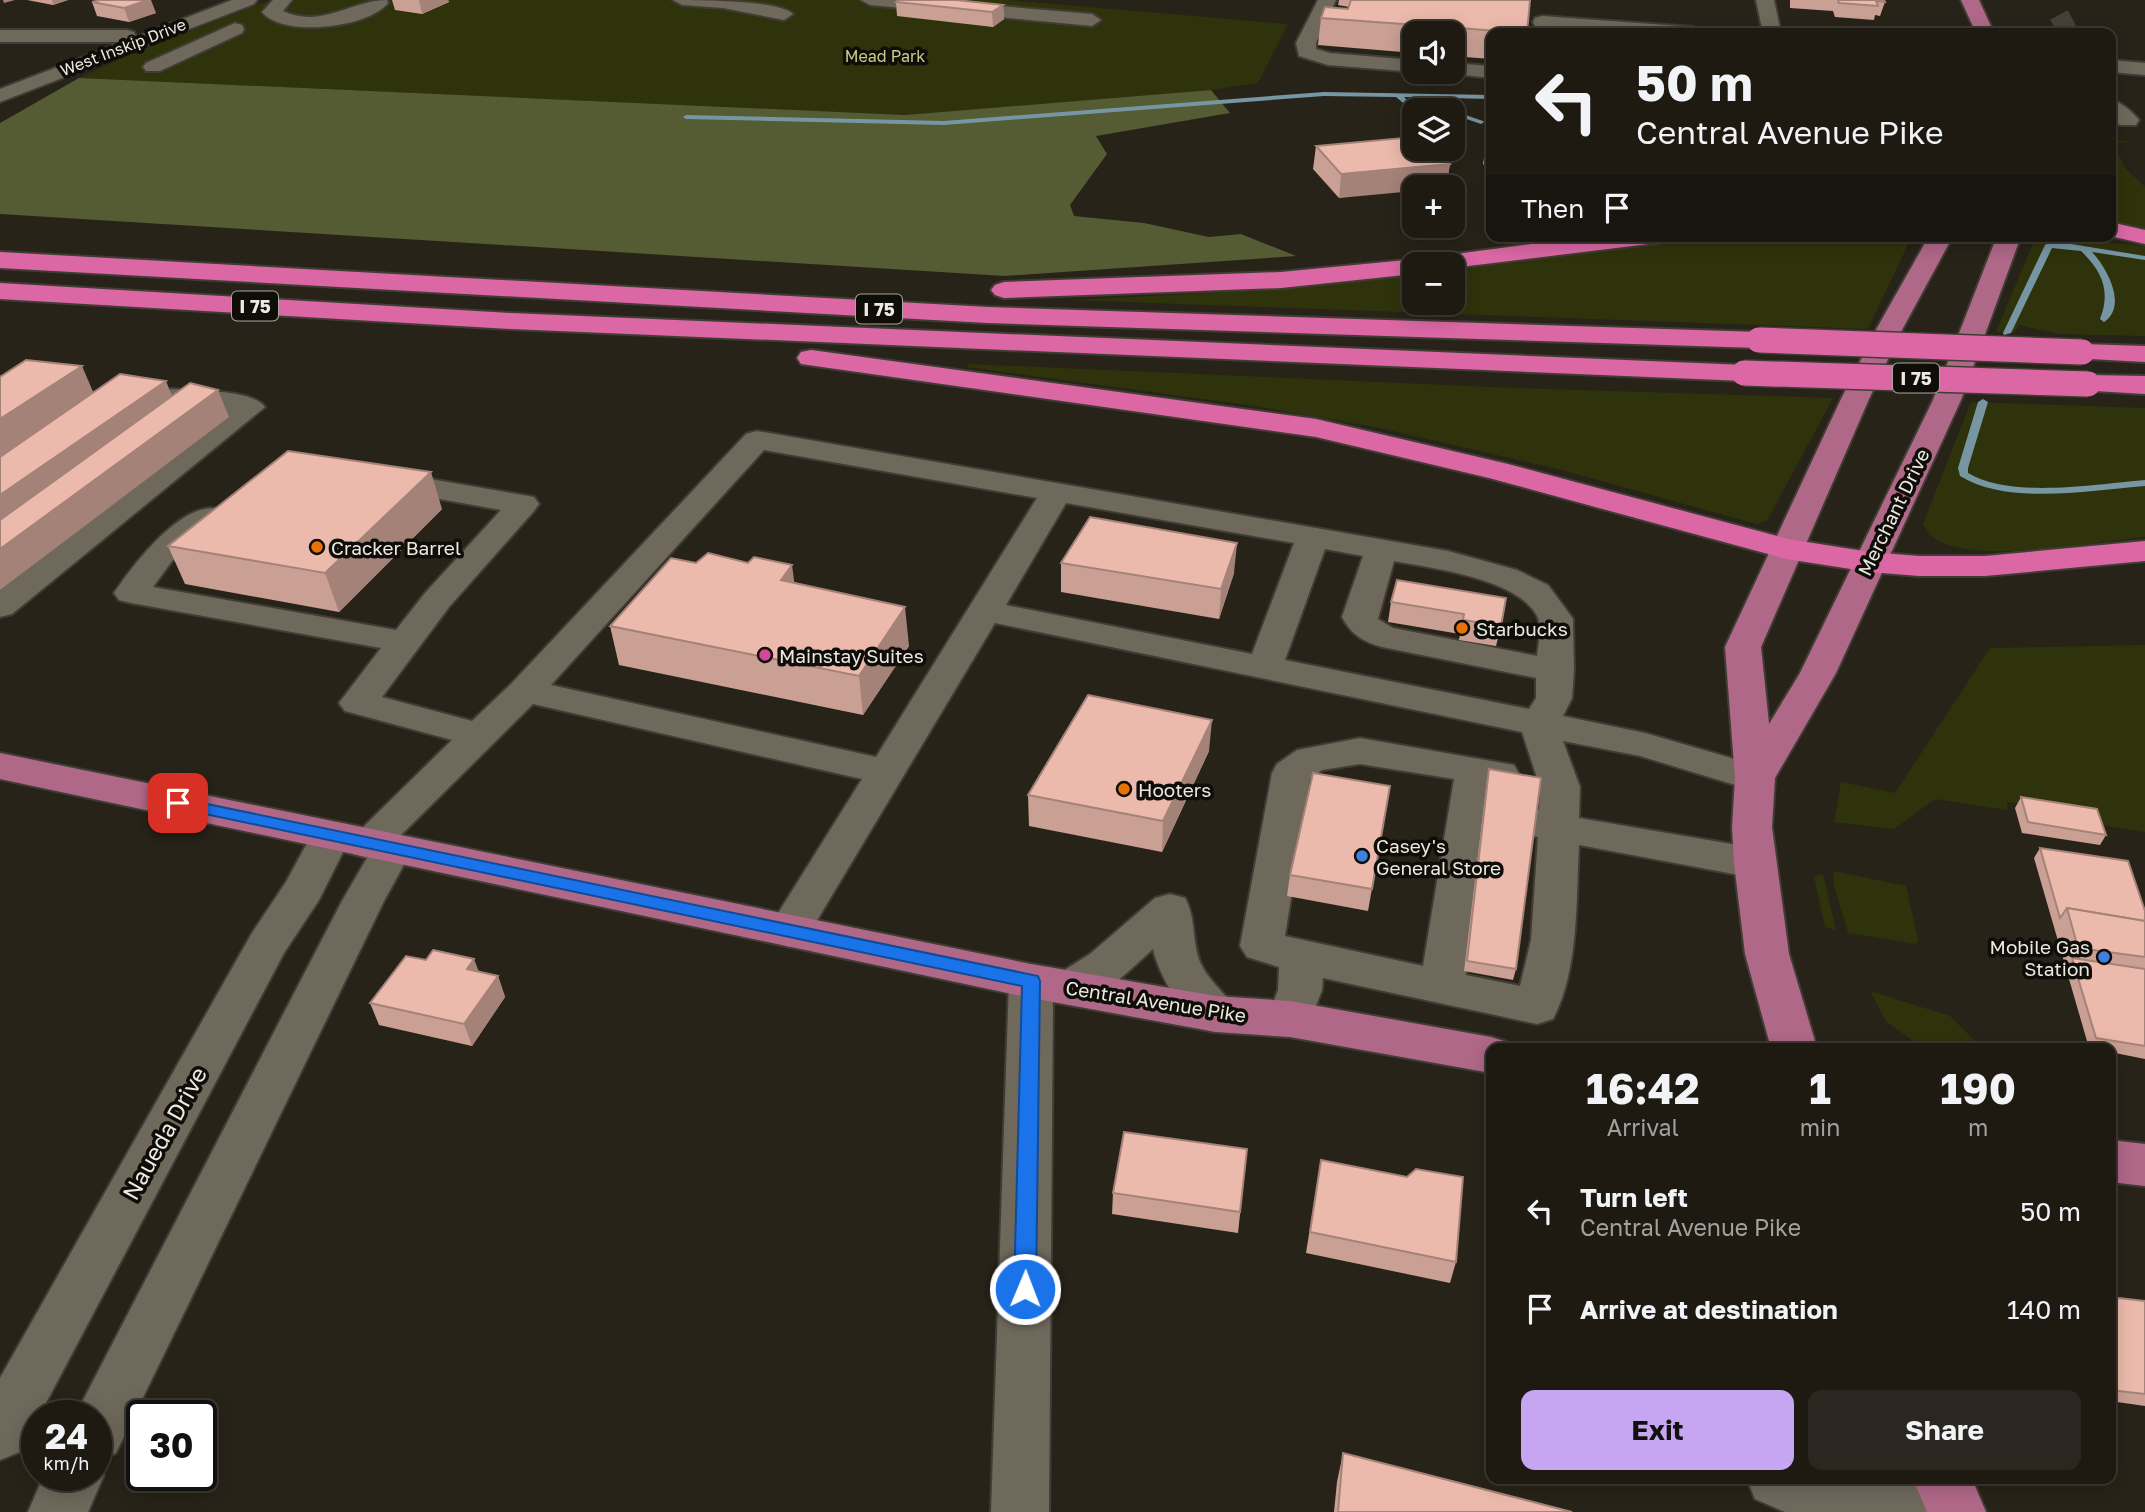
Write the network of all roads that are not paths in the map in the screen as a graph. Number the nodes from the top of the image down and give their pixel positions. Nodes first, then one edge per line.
1 (246, 0) edge
2 (253, 0) edge
3 (382, 0) edge
4 (682, 0) edge
5 (801, 0) edge
6 (870, 0) edge
7 (1327, 0) edge
8 (1765, 0) edge
9 (1956, 0) edge
10 (1970, 0) edge
11 (277, 6) edge
12 (784, 14) junction
13 (1092, 20) dead end
14 (1542, 20) edge
15 (1635, 28) edge
16 (1771, 28) edge
17 (1983, 28) edge
18 (767, 29) dead end
19 (0, 36) edge
20 (151, 36) junction
21 (2116, 56) edge
22 (2145, 58) edge
23 (1402, 65) edge
24 (153, 67) dead end
25 (2116, 67) edge
26 (2145, 69) edge
27 (1465, 70) edge
28 (1486, 72) edge
29 (0, 96) edge
30 (2116, 112) edge
31 (2128, 120) dead end
32 (2116, 232) edge
33 (2145, 237) edge
34 (1608, 242) edge
35 (1938, 242) edge
36 (2007, 242) edge
37 (1465, 259) edge
38 (0, 260) edge
39 (1402, 266) edge
40 (409, 284) junction
41 (0, 291) edge
42 (511, 321) junction
43 (2145, 354) edge
44 (2145, 385) edge
45 (148, 397) edge
46 (361, 476) edge
47 (1057, 492) junction
48 (233, 495) edge
49 (1313, 537) junction
50 (1382, 549) junction
51 (1786, 550) junction
52 (2145, 551) edge
53 (1870, 562) junction
54 (0, 607) edge
55 (986, 611) junction
56 (405, 642) junction
57 (1265, 666) junction
58 (1556, 671) junction
59 (524, 691) junction
60 (1539, 725) junction
61 (480, 735) junction
62 (0, 766) edge
63 (887, 772) junction
64 (1755, 778) junction
65 (1560, 787) junction
66 (1472, 836) junction
67 (364, 842) junction
68 (1755, 863) junction
69 (1541, 881) junction
70 (789, 931) junction
71 (1302, 957) junction
72 (1051, 985) junction
73 (1442, 987) junction
74 (1216, 1014) junction
75 (1290, 1019) junction
76 (1793, 1043) edge
77 (1486, 1054) edge
78 (2116, 1162) edge
79 (2145, 1165) edge
80 (112, 1402) edge
81 (0, 1433) edge
82 (1801, 1484) edge
83 (67, 1491) edge
84 (1949, 1493) edge
85 (57, 1512) edge
86 (1020, 1512) edge

1 - 2 street, West Inskip Drive
1 - 20 street, West Inskip Drive
3 - 11 street
4 - 12 street
5 - 12 street
6 - 13 street
7 - 23 street
8 - 16 street
9 - 10 street
10 - 17 main road
11 - 24 street
12 - 18 street
14 - 15 street
19 - 20 street
20 - 29 street, West Inskip Drive
21 - 22 street
25 - 26 street
27 - 28 street
30 - 31 street
32 - 33 highway
34 - 37 highway
35 - 51 main road, Merchant Drive
36 - 53 main road, Merchant Drive
38 - 40 highway, I 75
39 - 40 highway
40 - 43 highway, I 75, bridge
41 - 42 highway, I 75
42 - 44 highway, I 75, bridge
42 - 51 highway
45 - 54 street
46 - 56 street
47 - 49 street
47 - 55 street
47 - 59 street
48 - 56 street
49 - 50 street
49 - 57 street
50 - 58 street
50 - 58 street
51 - 53 highway
51 - 64 main road, Merchant Drive
52 - 53 highway
53 - 64 main road, Merchant Drive
55 - 57 street
55 - 63 street
56 - 61 street
57 - 60 street
58 - 60 street
59 - 61 street
59 - 63 street
60 - 64 street
60 - 65 street
61 - 67 street
62 - 67 main road, Central Avenue Pike
63 - 70 street
64 - 68 main road, Merchant Drive
65 - 66 street
65 - 69 street
66 - 71 street
66 - 73 street
67 - 70 main road, Central Avenue Pike
67 - 80 street
67 - 81 street, Naueda Drive
68 - 69 street
68 - 76 main road, Merchant Drive
69 - 73 street
70 - 72 main road, Central Avenue Pike
71 - 73 street
71 - 75 street
72 - 74 main road, Central Avenue Pike
72 - 74 street
72 - 86 street
74 - 75 main road, Central Avenue Pike
75 - 77 main road, Central Avenue Pike
78 - 79 main road
82 - 84 street
83 - 85 street

